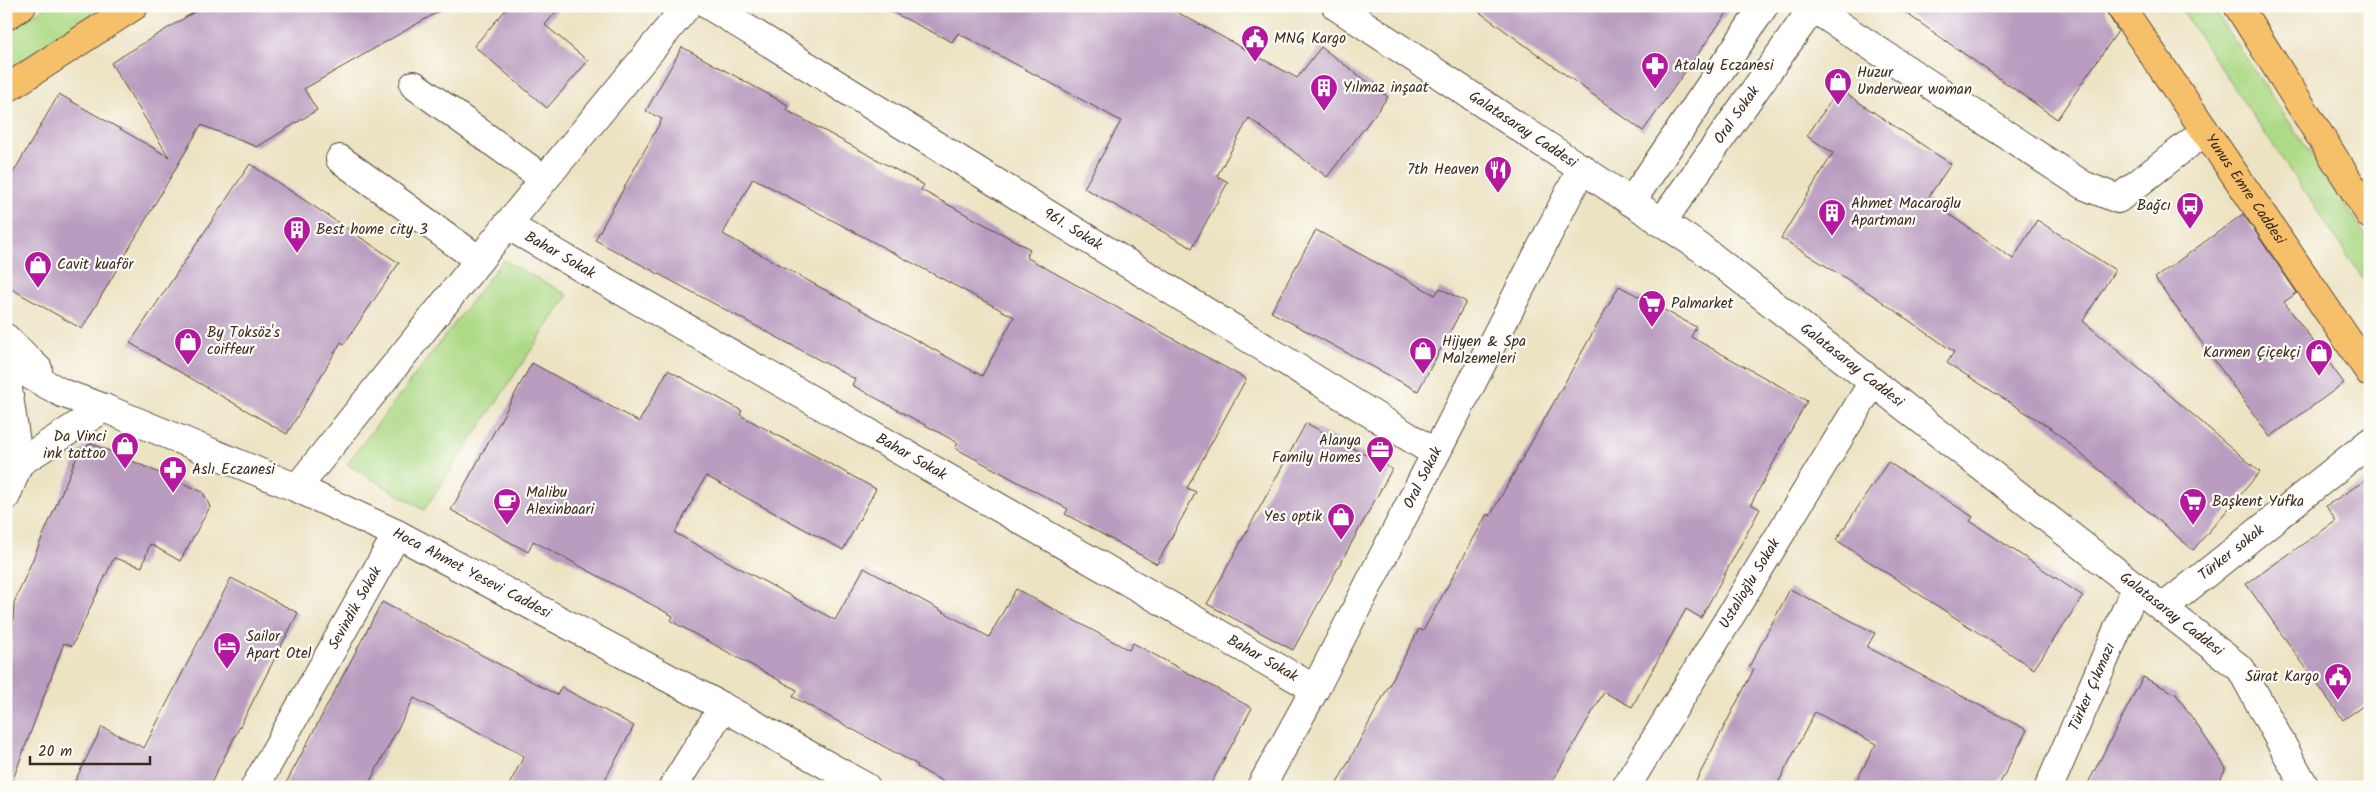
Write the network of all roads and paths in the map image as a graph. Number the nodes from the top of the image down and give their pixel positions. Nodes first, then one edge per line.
1 (22, 6) edge
2 (134, 6) edge
3 (687, 6) edge
4 (710, 6) edge
5 (1336, 6) edge
6 (1764, 6) edge
7 (2120, 6) edge
8 (2238, 6) edge
9 (1814, 7) edge
10 (6, 16) edge
11 (414, 85) dead end
12 (6, 89) edge
13 (2204, 132) junction
14 (340, 159) dead end
15 (1582, 168) junction
16 (544, 179) junction
17 (1631, 202) junction
18 (2370, 215) edge
19 (1661, 223) junction
20 (507, 225) junction
21 (479, 260) junction
22 (6, 338) edge
23 (6, 362) edge
24 (2370, 373) edge
25 (6, 376) edge
26 (1873, 382) junction
27 (62, 393) junction
28 (104, 408) junction
29 (2370, 442) edge
30 (1435, 452) junction
31 (19, 463) junction
32 (297, 488) junction
33 (6, 496) edge
34 (397, 534) junction
35 (2136, 587) junction
36 (2163, 608) junction
37 (1315, 689) junction
38 (723, 707) junction
39 (255, 787) edge
40 (673, 787) edge
41 (866, 787) edge
42 (1260, 787) edge
43 (1626, 787) edge
44 (2049, 787) edge
45 (2305, 787) edge

1 - 10 main road
2 - 12 main road
3 - 16 street
4 - 30 street, 961. Sokak
5 - 15 street, Galatasaray Caddesi
6 - 17 street
7 - 13 main road, Yunus Emre Caddesi
8 - 18 main road
9 - 13 street
9 - 19 street, Oral Sokak
11 - 16 street
13 - 24 main road, Yunus Emre Caddesi
14 - 21 street
15 - 17 street, Galatasaray Caddesi
15 - 30 street, Oral Sokak
16 - 20 street
17 - 19 street, Galatasaray Caddesi
19 - 26 street, Galatasaray Caddesi
20 - 21 street
20 - 37 street, Bahar Sokak
21 - 32 street
22 - 27 street, Hoca Ahmet Yesevi Caddesi
23 - 27 street, Hoca Ahmet Yesevi Caddesi
25 - 31 street
26 - 35 street, Galatasaray Caddesi
26 - 43 street, Ustalioğlu Sokak
27 - 28 street, Hoca Ahmet Yesevi Caddesi
28 - 31 street
28 - 32 street, Hoca Ahmet Yesevi Caddesi
29 - 36 street, Türker sokak
30 - 37 street, Oral Sokak
31 - 33 street
32 - 34 street, Hoca Ahmet Yesevi Caddesi
34 - 38 street, Hoca Ahmet Yesevi Caddesi
34 - 39 street, Sevindik Sokak
35 - 36 street, Galatasaray Caddesi
35 - 44 street, Türker Çıkmazı
36 - 45 street, Galatasaray Caddesi
37 - 42 street, Oral Sokak
38 - 40 street
38 - 41 street, Hoca Ahmet Yesevi Caddesi

